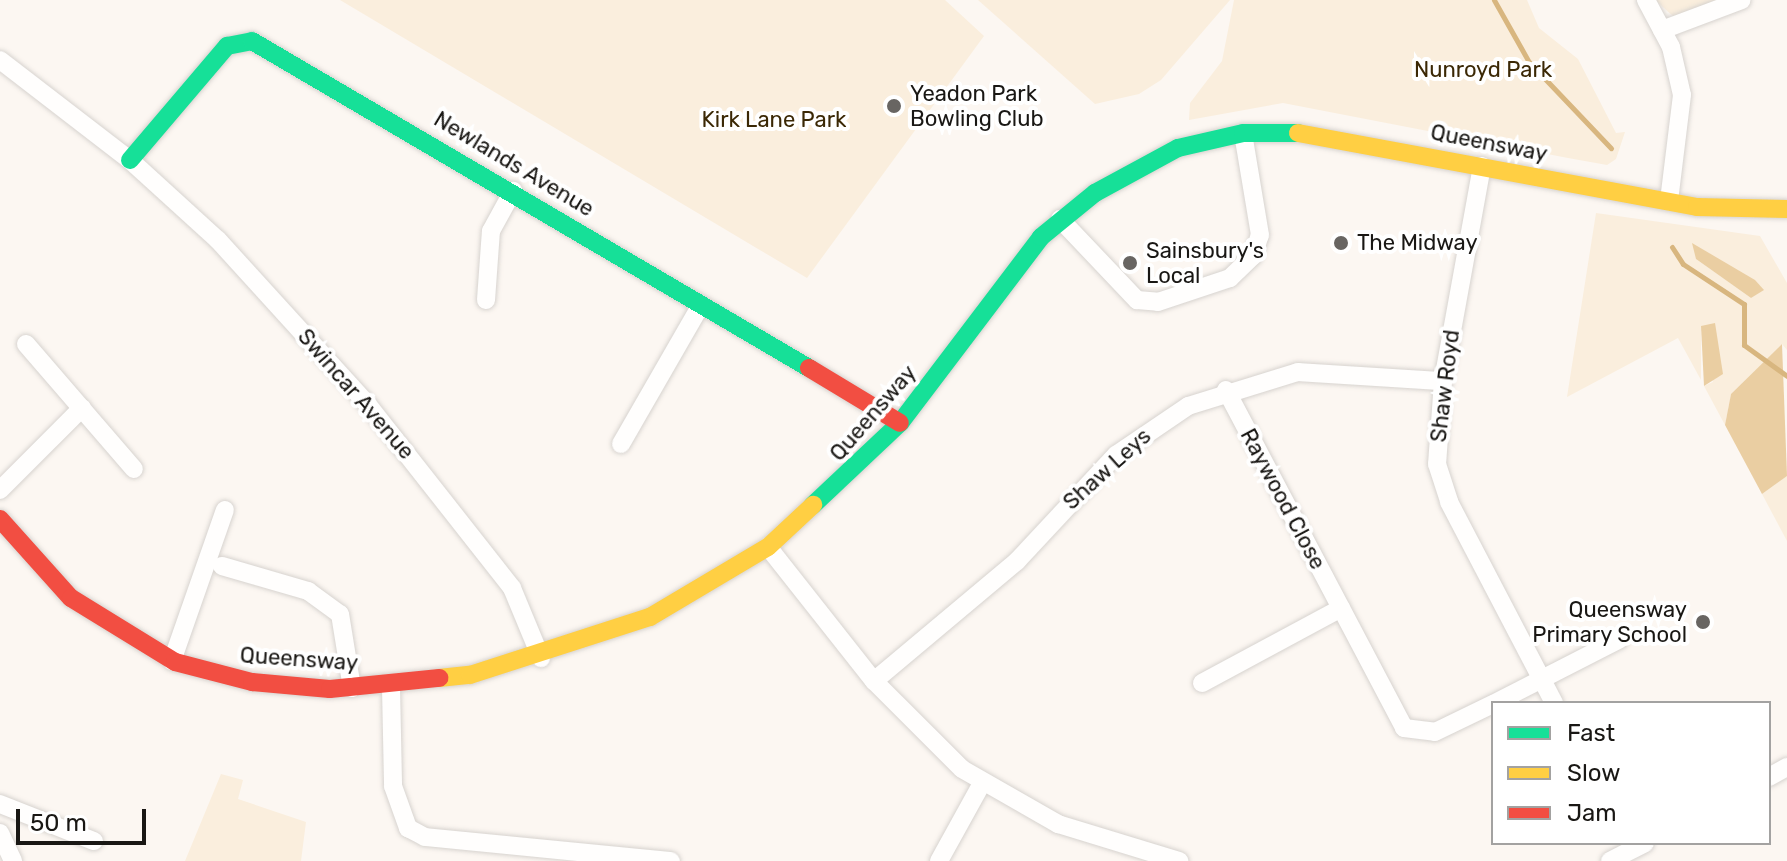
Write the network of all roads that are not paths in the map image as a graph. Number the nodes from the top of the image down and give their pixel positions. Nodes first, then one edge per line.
1 (1646, 0) edge
2 (1742, 0) edge
3 (1662, 30) junction
4 (0, 60) edge
5 (1243, 133) junction
6 (130, 160) junction
7 (1482, 166) junction
8 (513, 191) junction
9 (1669, 201) junction
10 (1787, 209) edge
11 (1060, 219) junction
12 (486, 300) dead end
13 (701, 305) junction
14 (26, 344) dead end
15 (1443, 381) junction
16 (1226, 390) junction
17 (82, 408) junction
18 (900, 423) junction
19 (621, 444) dead end
20 (134, 469) dead end
21 (0, 490) edge
22 (225, 510) dead end
23 (0, 519) edge
24 (768, 547) junction
25 (222, 566) dead end
26 (1341, 608) junction
27 (1620, 639) dead end
28 (541, 658) junction
29 (172, 661) junction
30 (1542, 680) junction
31 (874, 681) junction
32 (1202, 683) dead end
33 (391, 687) junction
34 (352, 688) junction
35 (1498, 701) edge
36 (1553, 701) edge
37 (1491, 704) edge
38 (982, 783) junction
39 (0, 804) edge
40 (0, 833) edge
41 (94, 841) dead end
42 (1636, 845) edge
43 (13, 861) edge
44 (671, 861) edge
45 (939, 861) edge
46 (1179, 861) edge
47 (1610, 861) edge

1 - 3 street
2 - 3 street
3 - 9 street
4 - 6 street, Swincar Avenue
5 - 7 street, Queensway
5 - 11 street, Queensway
5 - 11 street
6 - 8 street, Newlands Avenue
6 - 28 street, Swincar Avenue
7 - 9 street, Queensway
7 - 15 street, Shaw Royd
8 - 12 street
8 - 13 street, Newlands Avenue
9 - 10 street, Queensway
11 - 18 street, Queensway
13 - 18 street, Newlands Avenue
13 - 19 street
14 - 17 street
15 - 16 street, Shaw Leys
15 - 30 street, Shaw Royd
16 - 26 street, Raywood Close
16 - 31 street, Shaw Leys
17 - 20 street
17 - 21 street
18 - 24 street, Queensway
22 - 29 street
23 - 29 street, Queensway
24 - 28 street, Queensway
24 - 31 street
25 - 34 street
26 - 32 street
26 - 37 street, Raywood Close
27 - 30 street
28 - 33 street, Queensway
29 - 34 street, Queensway
30 - 35 street, Raywood Close
30 - 36 street, Shaw Royd
31 - 38 street
33 - 34 street, Queensway
33 - 44 street
38 - 45 street
38 - 46 street
39 - 41 street
40 - 43 street
42 - 47 street

